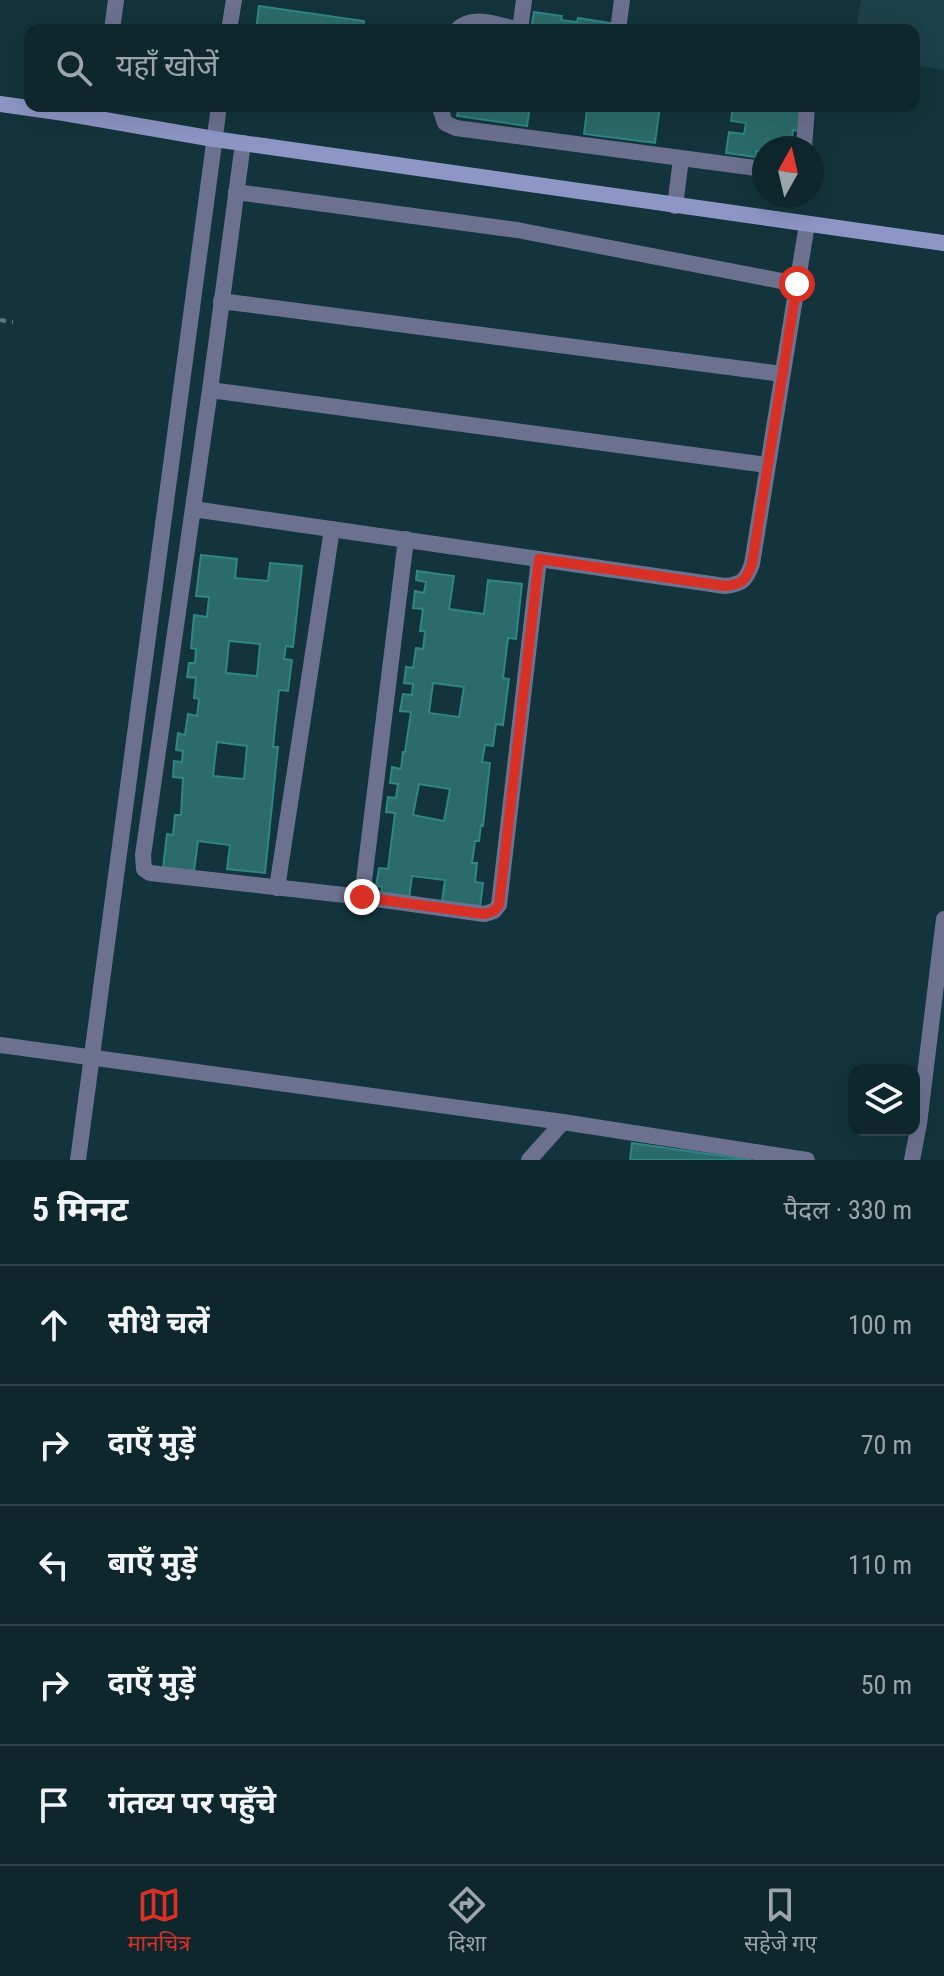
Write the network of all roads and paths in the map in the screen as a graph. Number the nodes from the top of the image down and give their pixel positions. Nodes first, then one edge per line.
1 (116, 0) edge
2 (234, 0) edge
3 (524, 0) edge
4 (622, 0) edge
5 (113, 24) edge
6 (230, 24) edge
7 (462, 24) edge
8 (492, 24) edge
9 (521, 24) edge
10 (619, 24) edge
11 (0, 104) edge
12 (24, 106) edge
13 (100, 112) edge
14 (218, 112) edge
15 (441, 112) edge
16 (807, 112) edge
17 (805, 136) edge
18 (214, 139) junction
19 (243, 143) junction
20 (681, 159) junction
21 (752, 168) edge
22 (236, 192) junction
23 (675, 206) junction
24 (807, 224) junction
25 (944, 243) edge
26 (797, 284) junction
27 (221, 301) junction
28 (0, 320) edge
29 (13, 322) dead end
30 (782, 374) junction
31 (210, 390) junction
32 (767, 465) junction
33 (193, 509) junction
34 (332, 529) junction
35 (406, 539) junction
36 (539, 559) junction
37 (277, 888) junction
38 (362, 897) junction
39 (944, 919) edge
40 (0, 1045) edge
41 (91, 1057) junction
42 (563, 1122) junction
43 (78, 1160) edge
44 (529, 1160) edge
45 (807, 1160) edge
46 (912, 1160) edge

1 - 5 street
2 - 6 street
3 - 9 street
4 - 10 street
7 - 8 street
11 - 12 street
13 - 18 street
14 - 18 street
15 - 20 street
16 - 17 street
18 - 19 street
18 - 41 street
19 - 22 street
19 - 23 street
20 - 21 street
20 - 23 street
22 - 26 street
22 - 27 street
23 - 24 street
24 - 25 street
24 - 26 street
26 - 30 street
27 - 30 street
27 - 31 street
28 - 29 path
30 - 32 street
31 - 32 street
31 - 33 street
32 - 36 street
33 - 34 street
33 - 37 street
34 - 35 street
34 - 37 street
35 - 36 street
35 - 38 street
36 - 38 street
37 - 38 street
39 - 46 street
40 - 41 street
41 - 42 street
41 - 43 street
42 - 44 street
42 - 45 street

